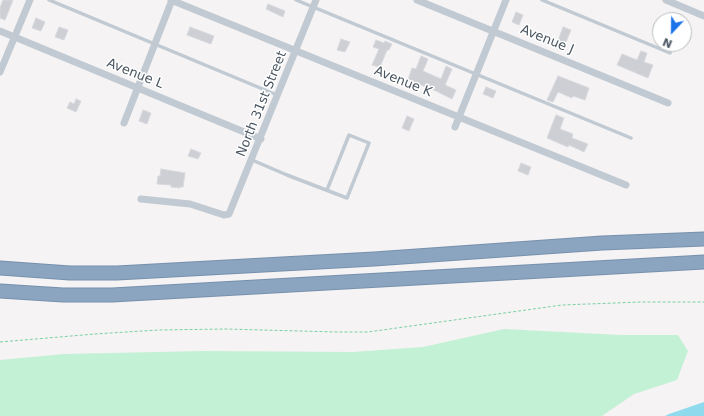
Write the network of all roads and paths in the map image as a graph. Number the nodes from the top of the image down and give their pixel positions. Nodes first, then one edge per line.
1 (30, 0) edge
2 (49, 0) edge
3 (172, 0) edge
4 (296, 0) edge
5 (316, 0) edge
6 (417, 0) edge
7 (506, 0) edge
8 (542, 0) edge
9 (666, 0) edge
10 (313, 7) junction
11 (704, 16) edge
12 (0, 31) edge
13 (494, 32) junction
14 (14, 37) junction
15 (155, 44) junction
16 (296, 52) junction
17 (670, 53) dead end
18 (0, 72) edge
19 (476, 74) junction
20 (137, 88) junction
21 (278, 95) junction
22 (668, 103) dead end
23 (458, 118) junction
24 (124, 123) dead end
25 (455, 127) dead end
26 (631, 138) dead end
27 (260, 139) junction
28 (252, 160) junction
29 (626, 186) dead end
30 (327, 190) junction
31 (141, 199) dead end
32 (704, 239) edge
33 (704, 262) edge
34 (0, 268) edge
35 (0, 291) edge
36 (704, 302) edge
37 (0, 342) edge

1 - 14 street
2 - 15 lane
3 - 15 street
3 - 16 street, Avenue K
4 - 10 lane
5 - 10 street, North 31st Street
6 - 13 street, Avenue J
7 - 13 street
8 - 17 lane
9 - 11 street
10 - 16 street, North 31st Street
10 - 19 lane
12 - 14 street, Avenue L
13 - 19 street
13 - 22 street, Avenue J
14 - 18 street
14 - 20 street, Avenue L
15 - 20 street
15 - 21 lane
16 - 21 street, North 31st Street
16 - 23 street, Avenue K
19 - 23 street
19 - 26 lane
20 - 24 street
20 - 27 street, Avenue L
21 - 27 street, North 31st Street
23 - 25 street
23 - 29 street, Avenue K
27 - 28 street, North 31st Street
28 - 30 lane
28 - 31 street, North 31st Street
30 - 30 lane
32 - 34 highway
33 - 35 highway
36 - 37 path

